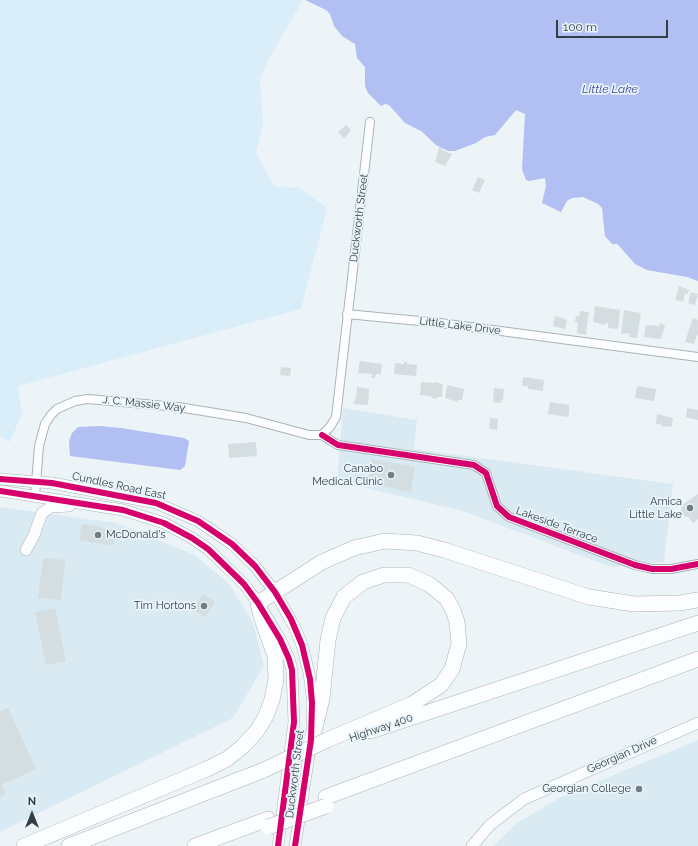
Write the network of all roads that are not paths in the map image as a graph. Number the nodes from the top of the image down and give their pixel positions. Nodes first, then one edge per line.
1 (370, 122) dead end
2 (347, 314) junction
3 (698, 357) edge
4 (322, 435) junction
5 (0, 479) edge
6 (36, 481) junction
7 (0, 491) edge
8 (35, 496) junction
9 (93, 505) junction
10 (26, 550) dead end
11 (698, 564) edge
12 (275, 592) junction
13 (698, 600) edge
14 (258, 603) junction
15 (698, 623) edge
16 (698, 659) edge
17 (698, 723) edge
18 (327, 744) junction
19 (310, 748) junction
20 (268, 823) junction
21 (24, 846) edge
22 (69, 846) edge
23 (195, 846) edge
24 (219, 846) edge
25 (278, 846) edge
26 (295, 846) edge
27 (472, 846) edge

1 - 2 street, Duckworth Street
2 - 3 street, Little Lake Drive
2 - 4 street
4 - 6 street, J. C. Massie Way
4 - 11 street, Lakeside Terrace
5 - 6 main road, Cundles Road East
6 - 8 street, J. C. Massie Way
6 - 12 main road, Cundles Road East
7 - 8 main road, Cundles Road East
8 - 9 main road, Cundles Road East
9 - 10 main road
9 - 14 main road, Cundles Road East
12 - 13 highway
12 - 14 highway
12 - 19 main road, Duckworth Street
14 - 21 highway
14 - 25 main road, Duckworth Street
15 - 18 highway, Highway 400
16 - 20 highway
17 - 27 main road, Georgian Drive
18 - 19 highway
18 - 22 highway, Highway 400, bridge
19 - 26 main road, Duckworth Street
20 - 23 highway
20 - 24 highway

